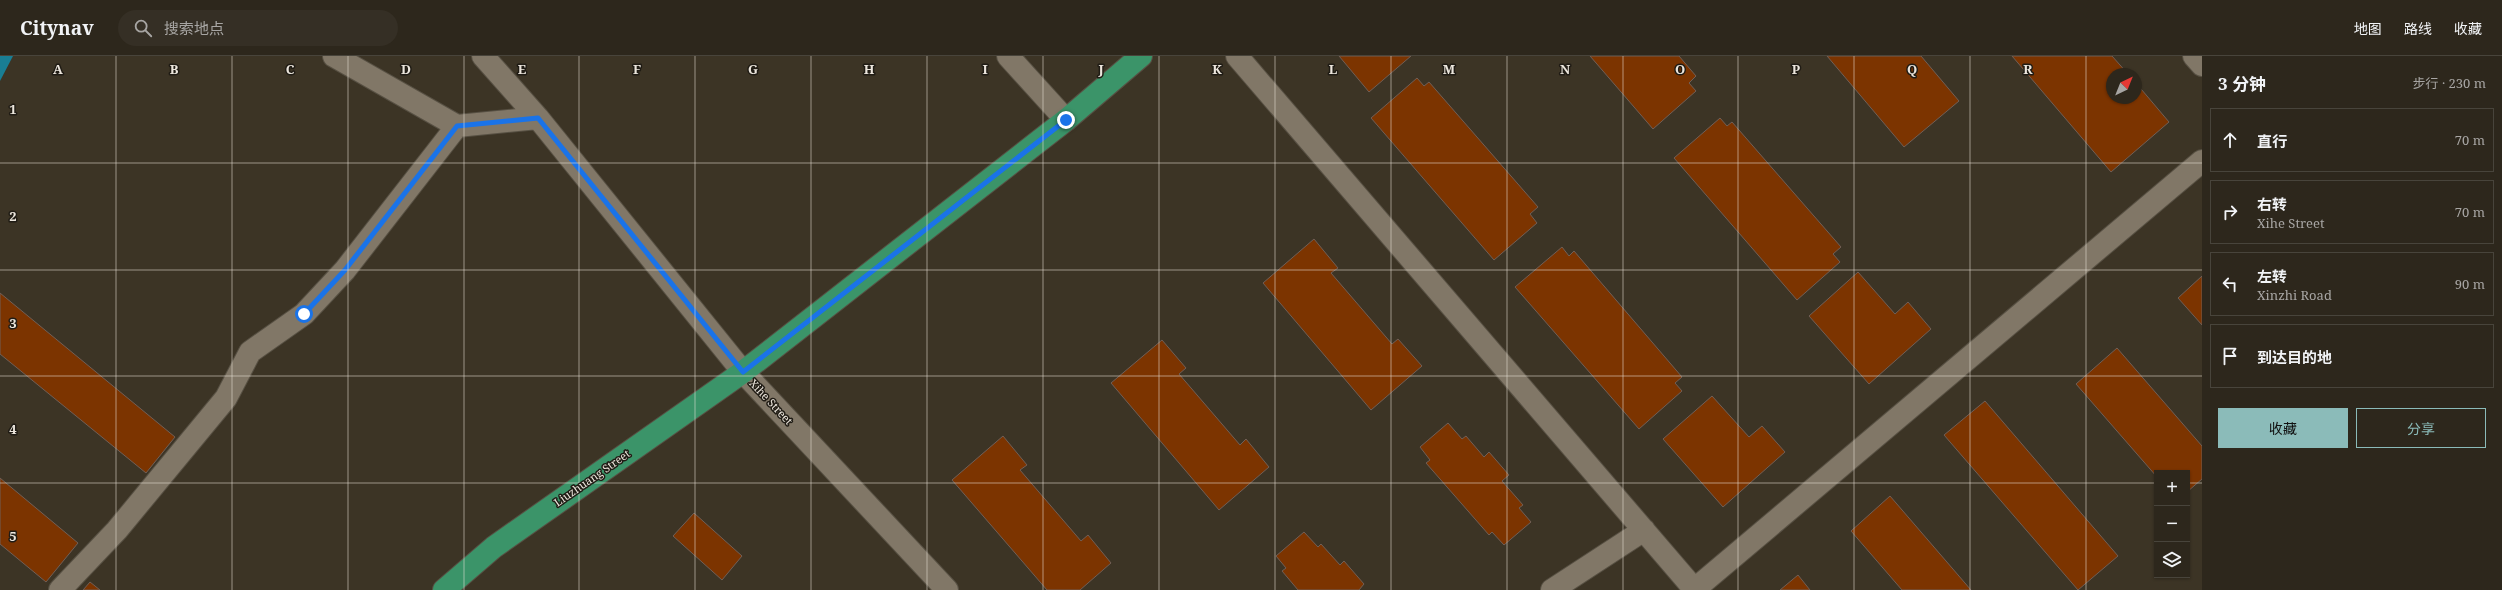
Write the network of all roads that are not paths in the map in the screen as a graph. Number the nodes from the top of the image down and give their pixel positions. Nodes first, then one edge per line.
1 (334, 56) edge
2 (483, 56) edge
3 (1008, 56) edge
4 (1140, 56) edge
5 (1237, 56) edge
6 (2194, 56) edge
7 (2202, 64) edge
8 (538, 118) junction
9 (1066, 120) junction
10 (457, 126) junction
11 (2202, 161) edge
12 (743, 372) junction
13 (1644, 530) junction
14 (60, 590) edge
15 (444, 590) edge
16 (948, 590) edge
17 (1552, 590) edge
18 (1695, 590) edge

1 - 10 street
2 - 8 street, Xihe Street
3 - 9 street
4 - 9 main road, Liuzhuang Street
5 - 13 street
6 - 7 street
8 - 10 street
8 - 12 street, Xihe Street
9 - 12 main road, Liuzhuang Street
10 - 14 street
11 - 18 street
12 - 15 main road, Liuzhuang Street
12 - 16 street, Xihe Street
13 - 17 street
13 - 18 street

